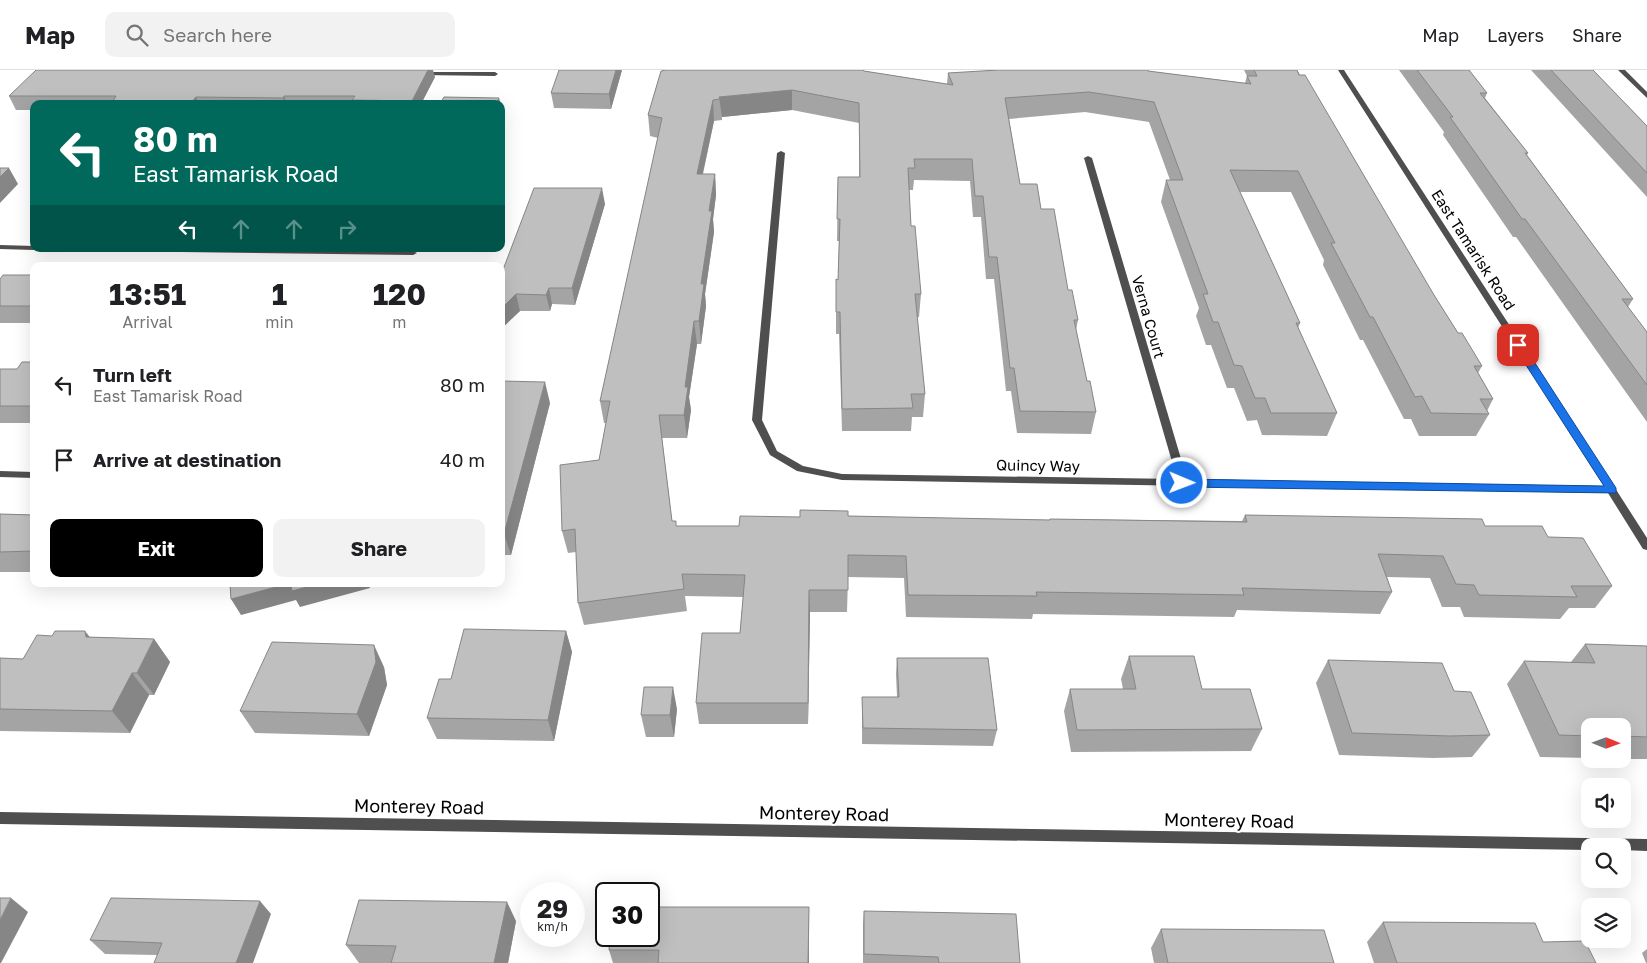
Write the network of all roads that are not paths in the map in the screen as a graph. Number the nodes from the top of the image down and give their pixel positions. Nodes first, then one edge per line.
1 (1341, 70) edge
2 (1621, 70) edge
3 (415, 73) edge
4 (495, 74) dead end
5 (1647, 96) edge
6 (781, 154) dead end
7 (1088, 158) dead end
8 (0, 247) edge
9 (30, 248) edge
10 (336, 252) edge
11 (413, 253) dead end
12 (0, 474) edge
13 (30, 475) edge
14 (1182, 483) junction
15 (1612, 490) junction
16 (1647, 546) edge
17 (0, 818) edge
18 (1647, 845) edge

1 - 15 street, East Tamarisk Road
2 - 5 street
3 - 4 street
6 - 14 street, Quincy Way
7 - 14 street, Verna Court
8 - 9 street
10 - 11 street
12 - 13 street
14 - 15 street, Quincy Way
15 - 16 street, East Tamarisk Road
17 - 18 street, Monterey Road

